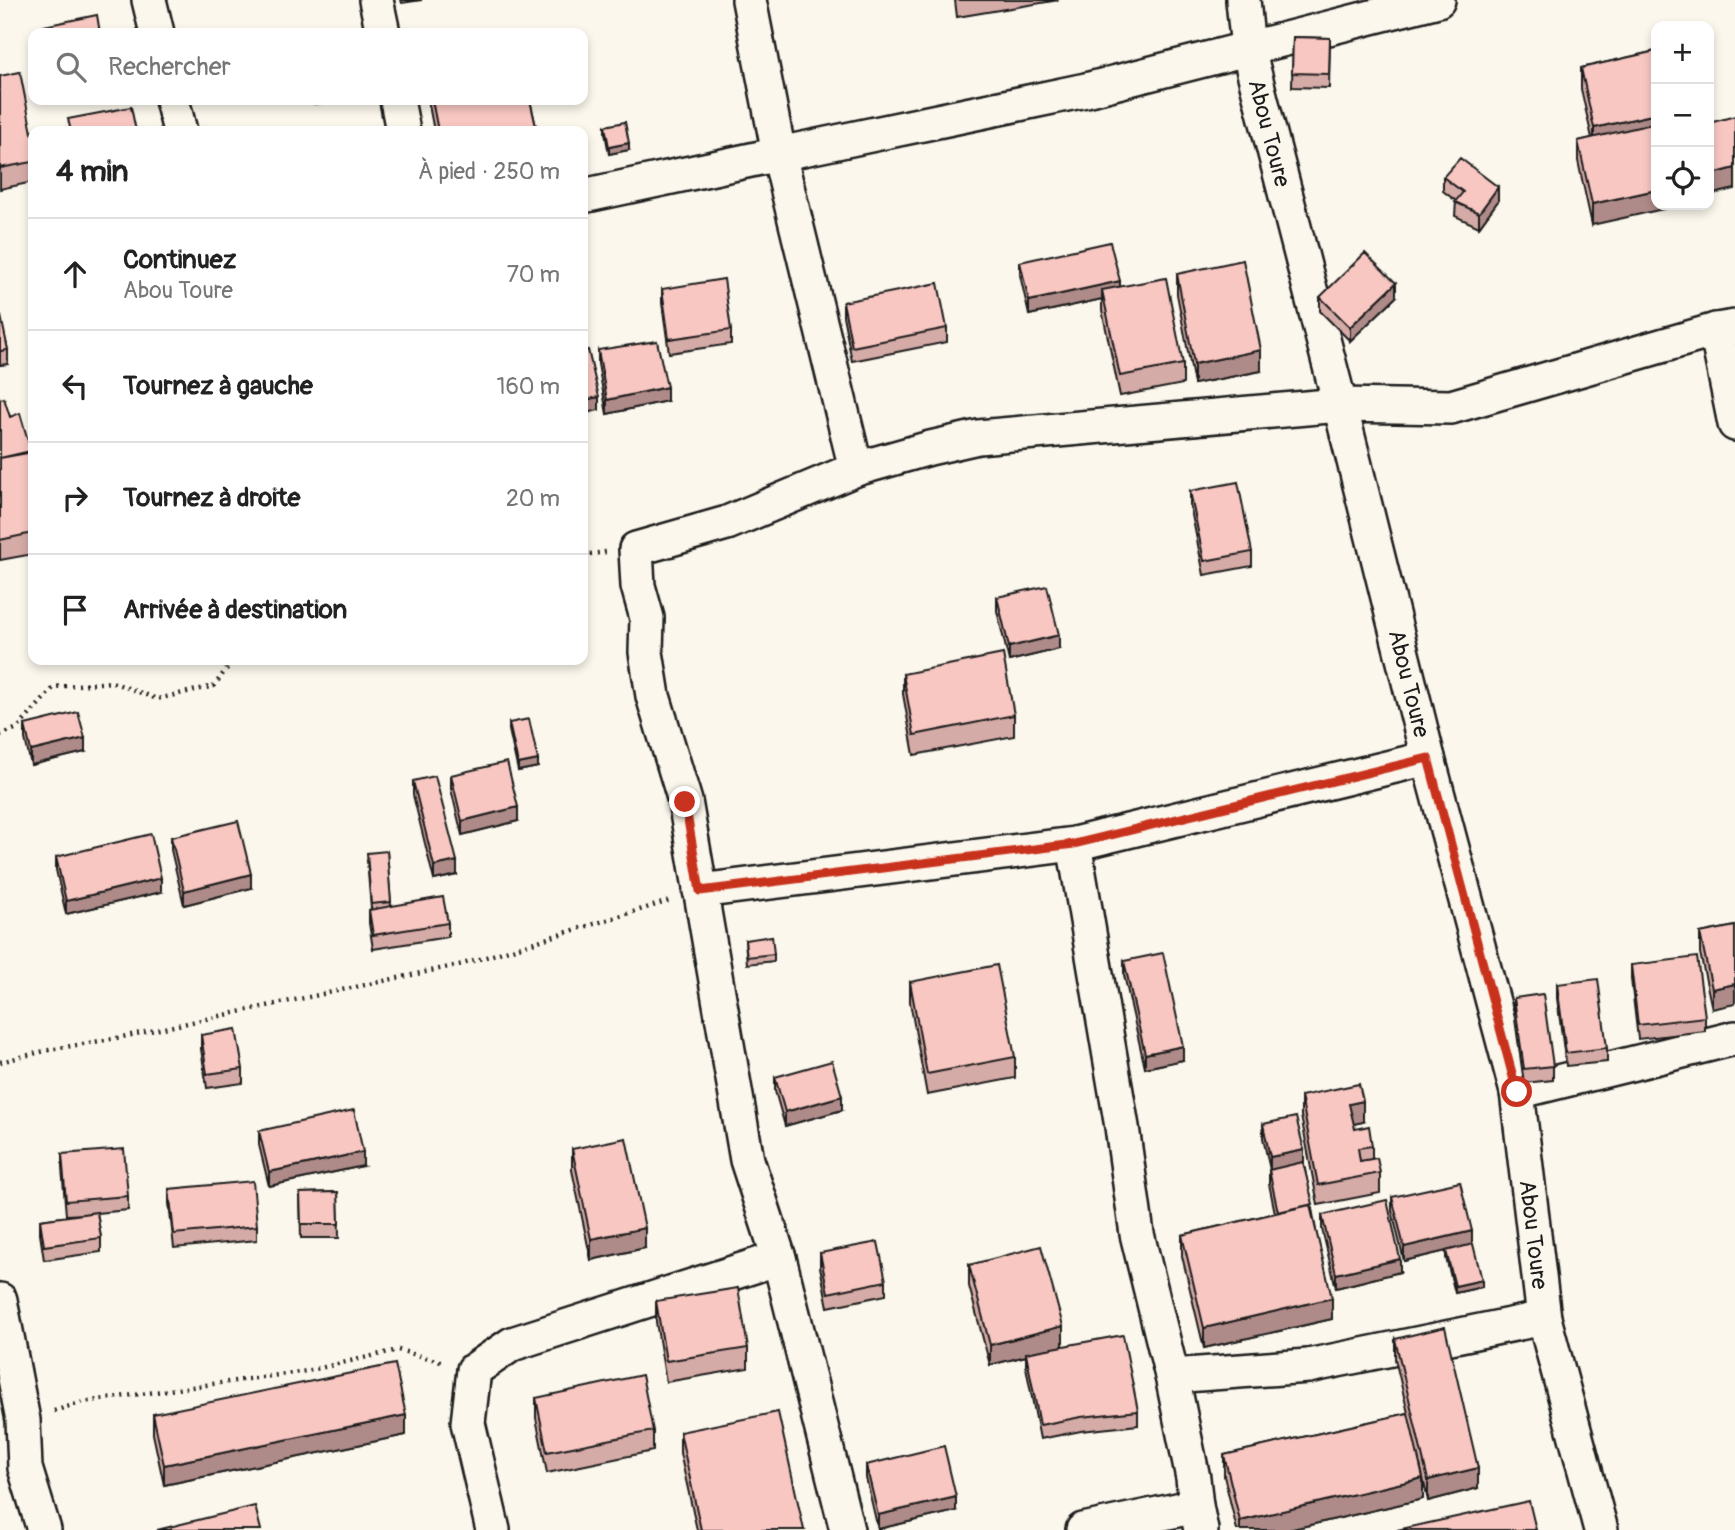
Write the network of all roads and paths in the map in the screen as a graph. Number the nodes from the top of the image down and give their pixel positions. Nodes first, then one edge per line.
1 (149, 0) edge
2 (376, 0) edge
3 (749, 0) edge
4 (1243, 0) edge
5 (1438, 0) edge
6 (156, 28) edge
7 (382, 28) edge
8 (1248, 49) junction
9 (173, 105) edge
10 (398, 105) edge
11 (179, 126) edge
12 (402, 126) edge
13 (779, 154) junction
14 (588, 196) edge
15 (1725, 328) edge
16 (1340, 405) junction
17 (1735, 424) edge
18 (856, 469) junction
19 (229, 665) edge
20 (0, 735) edge
21 (1428, 758) junction
22 (1074, 844) junction
23 (700, 891) junction
24 (1735, 1038) edge
25 (0, 1062) edge
26 (1517, 1092) junction
27 (779, 1258) junction
28 (0, 1300) edge
29 (1544, 1318) junction
30 (474, 1370) junction
31 (1172, 1377) junction
32 (11, 1428) edge
33 (1199, 1518) edge
34 (44, 1530) edge
35 (493, 1530) edge
36 (848, 1530) edge
37 (1083, 1530) edge
38 (1601, 1530) edge

1 - 6 street
2 - 7 street
3 - 13 street
4 - 8 street, Abou Toure
5 - 8 street
8 - 13 street
8 - 16 street, Abou Toure
9 - 11 street
10 - 12 street
13 - 14 street
13 - 18 street
15 - 16 street
15 - 17 street
16 - 18 street
16 - 21 street, Abou Toure
18 - 23 street
19 - 20 path
21 - 22 street
21 - 26 street, Abou Toure
22 - 23 street
22 - 31 street
23 - 25 path
23 - 27 street
24 - 26 street
26 - 29 street, Abou Toure
27 - 30 street
27 - 36 street
28 - 32 street
29 - 31 street
29 - 38 street, Abou Toure
30 - 32 path
30 - 35 street
31 - 33 street
32 - 34 street
33 - 37 street

